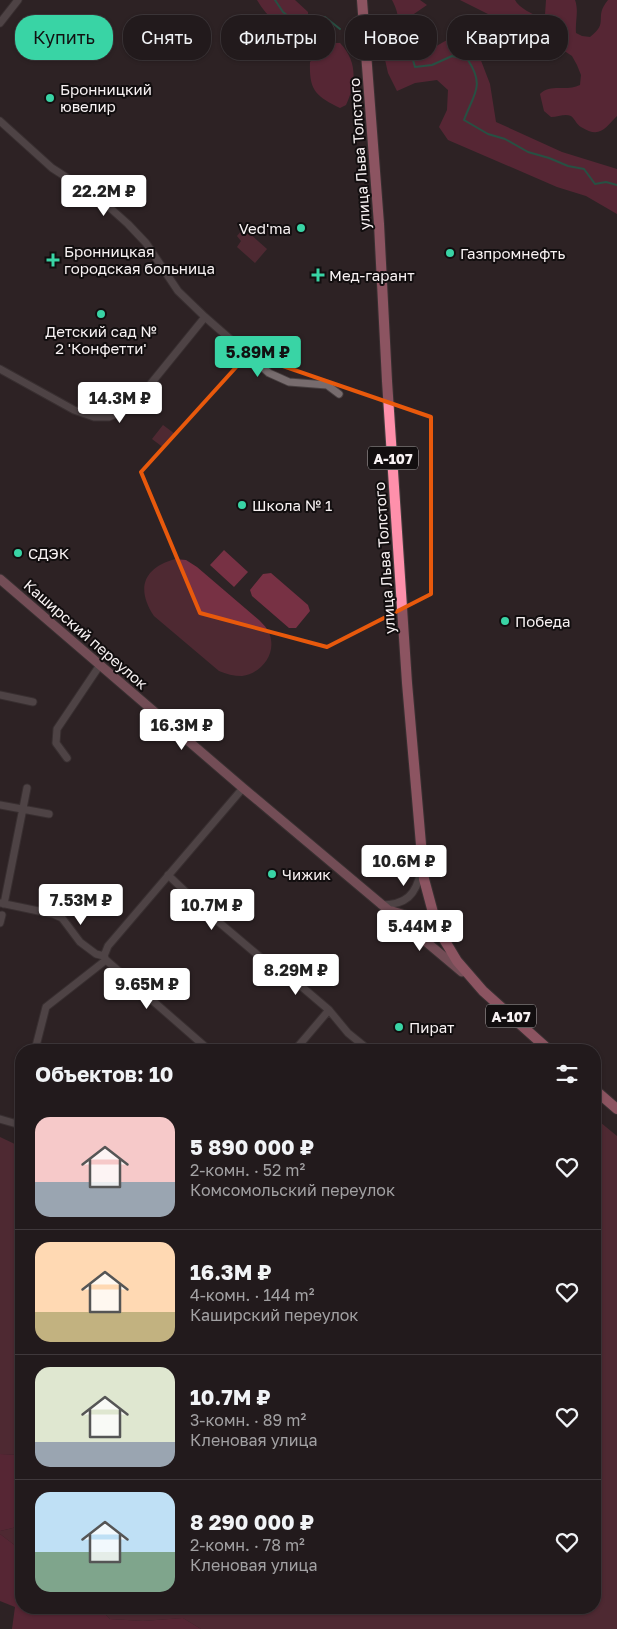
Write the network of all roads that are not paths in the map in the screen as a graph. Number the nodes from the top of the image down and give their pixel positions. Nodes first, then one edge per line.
1 (18, 0) edge
2 (362, 0) edge
3 (0, 23) edge
4 (0, 121) edge
5 (205, 317) junction
6 (0, 369) edge
7 (339, 394) dead end
8 (0, 579) edge
9 (100, 665) junction
10 (0, 695) edge
11 (33, 702) dead end
12 (67, 758) dead end
13 (27, 788) dead end
14 (243, 788) junction
15 (0, 804) edge
16 (23, 809) junction
17 (49, 814) dead end
18 (422, 866) junction
19 (168, 875) junction
20 (2, 904) edge
21 (381, 905) junction
22 (2, 915) dead end
23 (433, 915) junction
24 (0, 924) edge
25 (105, 958) junction
26 (474, 982) junction
27 (330, 1010) junction
28 (37, 1044) edge
29 (202, 1044) edge
30 (300, 1044) edge
31 (362, 1044) edge
32 (542, 1044) edge
33 (601, 1095) edge
34 (617, 1109) edge
35 (0, 1119) edge
36 (15, 1123) edge

1 - 3 street
2 - 18 highway, улица Льва Толстого / А-107
4 - 5 street
5 - 6 street
5 - 7 street
8 - 9 main road, Каширский переулок
9 - 12 street
9 - 14 main road, Каширский переулок
10 - 11 street
13 - 16 street
14 - 19 street
14 - 21 main road, Каширский переулок
15 - 16 street
16 - 17 street
16 - 20 street
18 - 21 street
18 - 23 highway, улица Льва Толстого / А-107
19 - 25 street
19 - 27 street
20 - 25 street
21 - 23 main road
21 - 26 main road, Каширский переулок
22 - 24 street
23 - 26 highway, улица Льва Толстого / А-107
25 - 28 street
25 - 29 street
26 - 32 highway, А-107
27 - 30 street
27 - 31 street
33 - 34 highway
35 - 36 street

